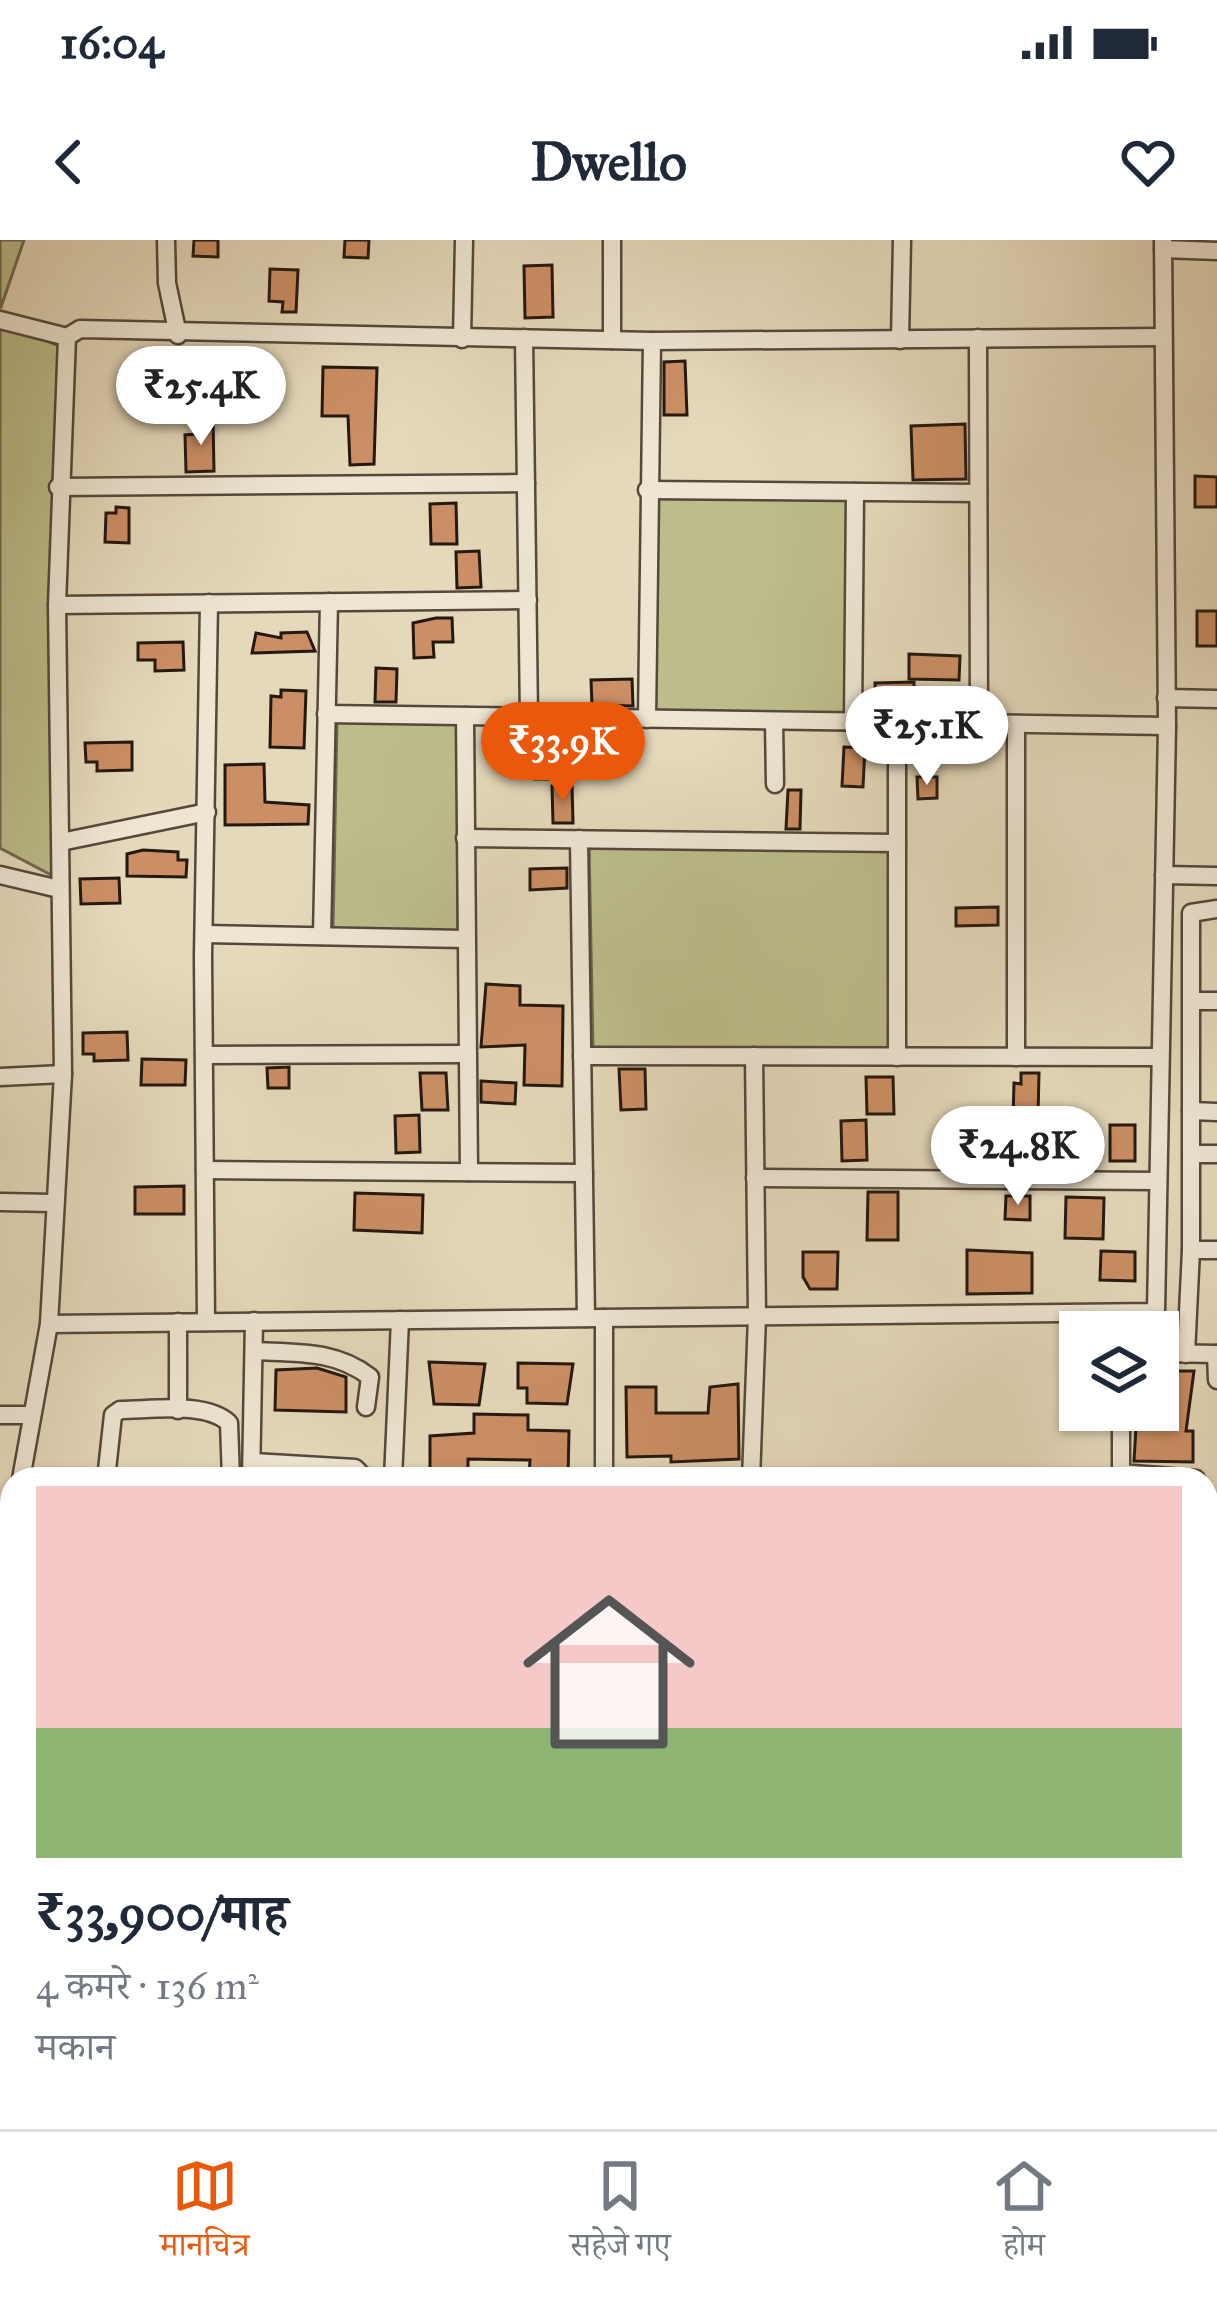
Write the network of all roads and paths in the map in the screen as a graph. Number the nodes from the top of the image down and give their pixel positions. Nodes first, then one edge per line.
1 (166, 240) edge
2 (464, 240) edge
3 (613, 240) edge
4 (902, 240) edge
5 (1163, 244) edge
6 (1217, 251) edge
7 (0, 320) edge
8 (178, 335) junction
9 (67, 337) junction
10 (524, 338) junction
11 (978, 338) junction
12 (1162, 338) junction
13 (462, 339) junction
14 (612, 340) junction
15 (899, 340) junction
16 (652, 341) junction
17 (526, 482) junction
18 (58, 487) junction
19 (647, 490) junction
20 (855, 492) junction
21 (978, 493) junction
22 (528, 600) junction
23 (329, 602) junction
24 (208, 603) junction
25 (58, 605) junction
26 (1166, 698) junction
27 (1217, 699) edge
28 (326, 714) junction
29 (465, 716) junction
30 (529, 717) junction
31 (646, 719) junction
32 (774, 721) junction
33 (853, 722) junction
34 (897, 722) junction
35 (980, 724) junction
36 (1016, 724) junction
37 (1167, 726) junction
38 (775, 784) dead end
39 (207, 812) junction
40 (465, 838) junction
41 (579, 839) junction
42 (61, 842) junction
43 (897, 843) junction
44 (0, 874) edge
45 (1164, 875) junction
46 (1217, 876) edge
47 (59, 889) junction
48 (1217, 909) edge
49 (206, 934) junction
50 (322, 936) junction
51 (465, 939) junction
52 (1192, 1001) junction
53 (1217, 1001) edge
54 (204, 1054) junction
55 (467, 1054) junction
56 (582, 1056) junction
57 (754, 1056) junction
58 (897, 1057) junction
59 (1016, 1057) junction
60 (1160, 1058) junction
61 (63, 1074) junction
62 (0, 1078) edge
63 (1191, 1111) junction
64 (1217, 1112) edge
65 (1159, 1139) junction
66 (1191, 1147) junction
67 (1217, 1154) edge
68 (206, 1170) junction
69 (469, 1172) junction
70 (584, 1173) junction
71 (755, 1178) junction
72 (1158, 1181) junction
73 (0, 1202) edge
74 (53, 1203) junction
75 (1191, 1250) junction
76 (1217, 1250) edge
77 (757, 1316) junction
78 (595, 1318) junction
79 (400, 1320) junction
80 (254, 1321) junction
81 (178, 1322) junction
82 (206, 1322) junction
83 (49, 1324) junction
84 (255, 1351) junction
85 (1179, 1354) edge
86 (1186, 1354) junction
87 (1217, 1354) edge
88 (1217, 1380) edge
89 (365, 1407) dead end
90 (178, 1410) junction
91 (0, 1415) edge
92 (29, 1415) junction
93 (1121, 1431) edge
94 (22, 1467) edge
95 (107, 1467) edge
96 (231, 1467) edge
97 (252, 1467) edge
98 (394, 1467) edge
99 (603, 1467) edge
100 (751, 1467) edge
101 (1120, 1467) edge

1 - 8 street
2 - 13 street
3 - 14 street
4 - 15 street
5 - 6 street
5 - 12 street
7 - 9 street
8 - 9 street
8 - 13 street
9 - 18 street
10 - 13 street
10 - 14 street
10 - 17 street
11 - 12 street
11 - 15 street
11 - 21 street
12 - 26 street
14 - 16 street
15 - 16 street
16 - 19 street
17 - 18 street
17 - 22 street
18 - 25 street
19 - 20 street
19 - 31 street
20 - 21 street
20 - 33 street
21 - 35 street
22 - 23 street
22 - 30 street
23 - 24 street
23 - 28 street
24 - 25 street
24 - 39 street
25 - 42 street
26 - 27 street
26 - 37 street
28 - 29 street
28 - 50 street
29 - 30 street
29 - 40 street
30 - 31 street
31 - 32 street
32 - 33 street
32 - 38 street
33 - 34 street
34 - 35 street
34 - 43 street
35 - 36 street
36 - 37 street
36 - 59 street
37 - 45 street
39 - 42 street
39 - 49 street
40 - 41 street
40 - 51 street
41 - 43 street
41 - 56 street
42 - 47 street
43 - 58 street
44 - 47 street
45 - 46 street
45 - 60 street
47 - 61 street
48 - 52 street
49 - 50 street
49 - 54 street
50 - 51 street
51 - 55 street
52 - 53 street
52 - 63 street
54 - 55 street
54 - 68 street
55 - 69 street
56 - 57 street
56 - 70 street
57 - 58 street
57 - 71 street
58 - 59 street
59 - 60 street
60 - 65 street
61 - 62 street
61 - 74 street
63 - 64 street
63 - 66 street
65 - 66 street
65 - 72 street
66 - 67 street
66 - 75 street
68 - 69 street
68 - 82 street
69 - 70 street
70 - 78 street
71 - 72 street
71 - 77 street
72 - 77 street
73 - 74 street
74 - 83 street
75 - 76 street
75 - 86 street
77 - 78 street
77 - 100 street
78 - 79 street
78 - 99 street
79 - 80 street
79 - 98 street
80 - 82 street
80 - 84 street
81 - 82 street
81 - 83 street
81 - 90 street
83 - 92 street
84 - 89 street
84 - 97 street
85 - 86 street
86 - 87 street
87 - 88 street
90 - 95 street
90 - 96 street
91 - 92 street
92 - 94 street
93 - 101 street

